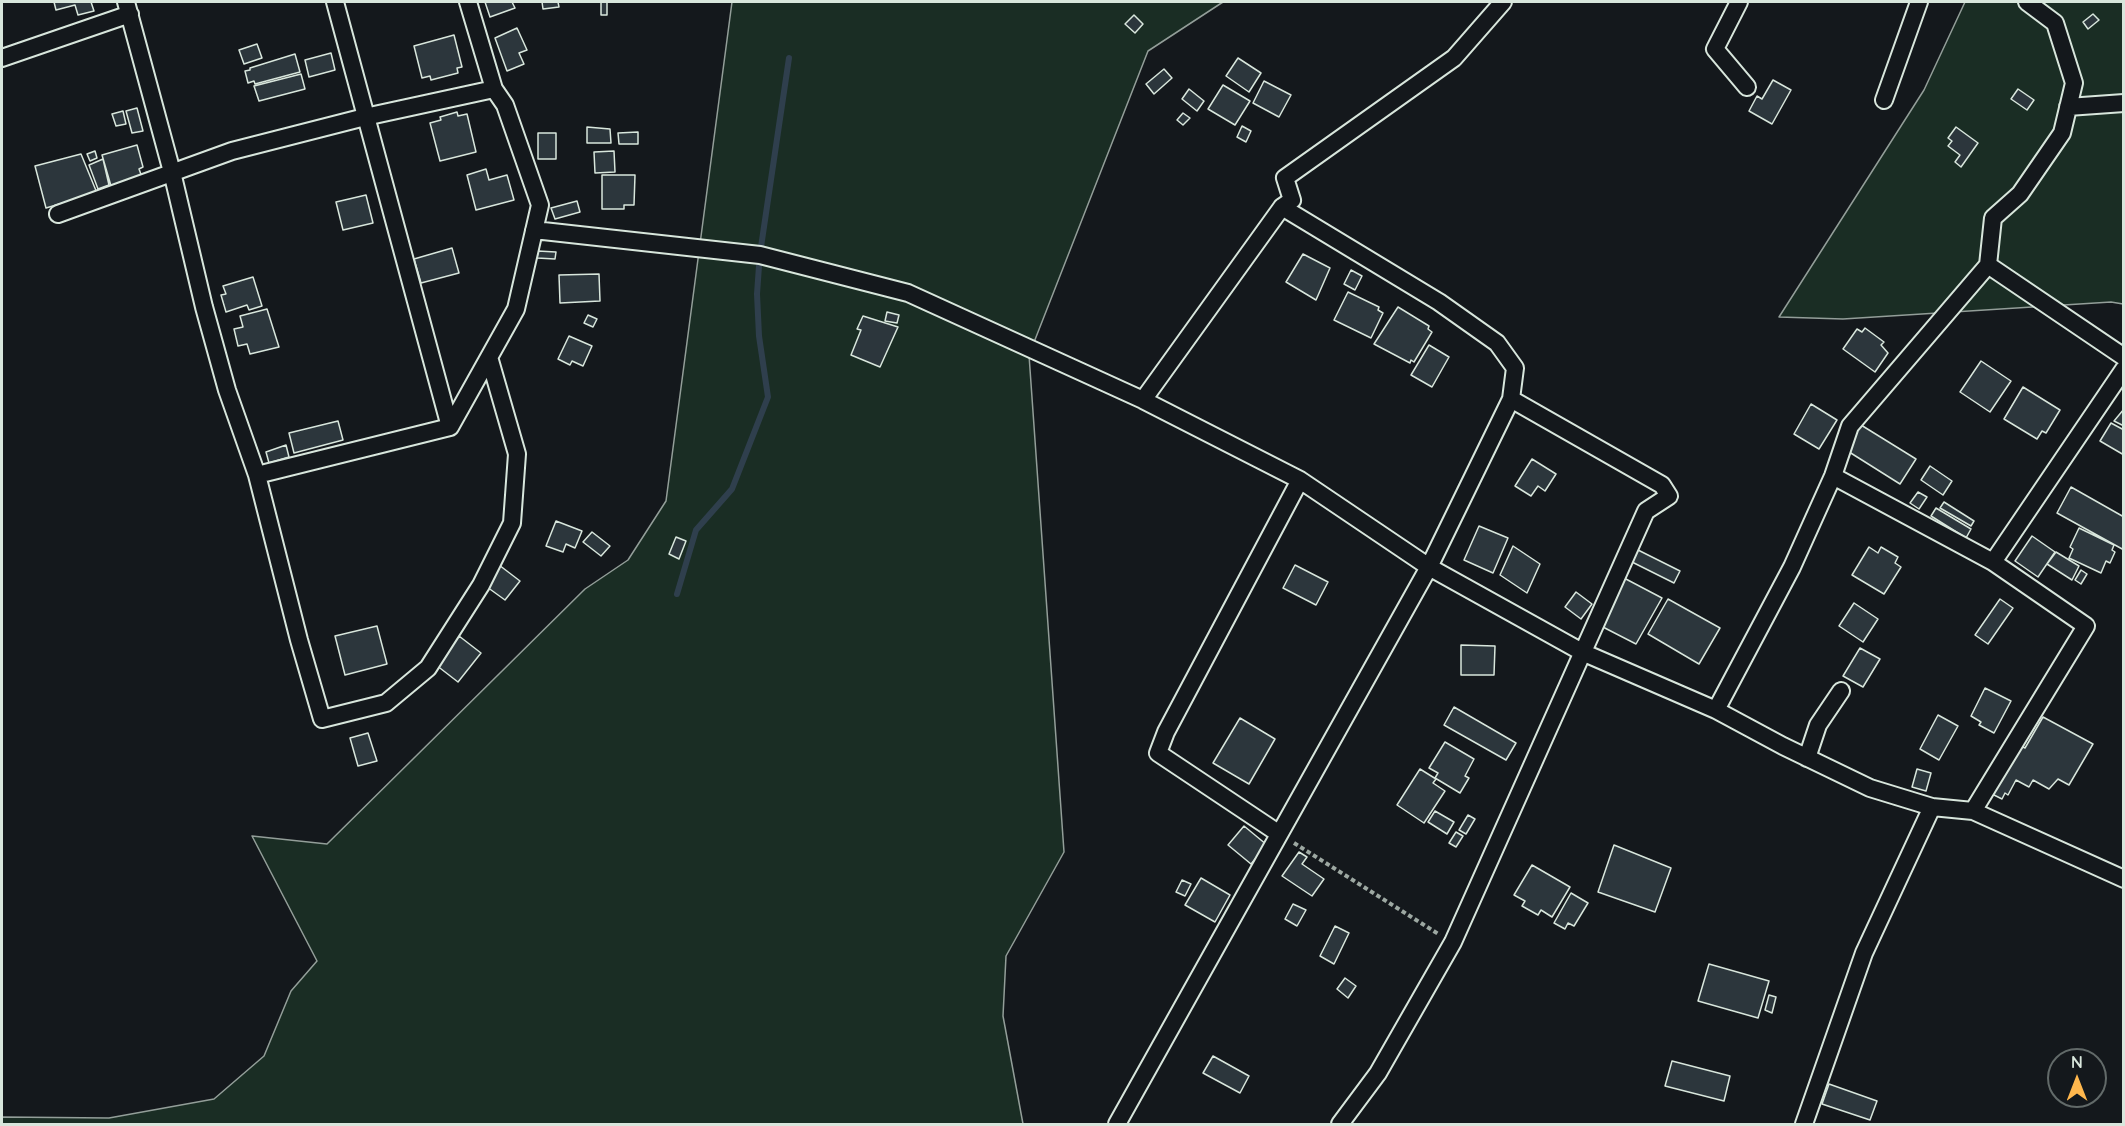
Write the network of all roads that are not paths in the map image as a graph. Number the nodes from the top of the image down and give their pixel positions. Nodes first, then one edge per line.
1 (335, 2) edge
2 (468, 2) edge
3 (1503, 2) edge
4 (1739, 2) edge
5 (1919, 2) edge
6 (2027, 2) edge
7 (128, 8) edge
8 (2, 58) edge
9 (1747, 87) dead end
10 (494, 89) junction
11 (1884, 100) dead end
12 (2124, 103) edge
13 (2068, 107) junction
14 (365, 117) junction
15 (172, 172) junction
16 (1282, 207) junction
17 (58, 214) dead end
18 (534, 230) junction
19 (1988, 265) junction
20 (489, 357) junction
21 (2124, 357) edge
22 (2124, 369) edge
23 (1511, 399) junction
24 (1143, 400) junction
25 (450, 427) junction
26 (257, 475) junction
27 (1833, 476) junction
28 (1300, 480) junction
29 (1993, 562) junction
30 (1429, 567) junction
31 (1582, 652) junction
32 (1841, 691) dead end
33 (1716, 710) junction
34 (1807, 758) junction
35 (1932, 807) junction
36 (1973, 811) junction
37 (1278, 833) junction
38 (2124, 879) edge
39 (1117, 1125) edge
40 (1340, 1125) edge
41 (1804, 1125) edge

1 - 14 street
2 - 10 street
3 - 16 street
4 - 9 street
5 - 11 street
6 - 13 street
7 - 8 street
7 - 15 street
10 - 14 street
10 - 18 street
12 - 13 street
13 - 19 street
14 - 15 street
14 - 25 street
15 - 17 street
15 - 26 street
16 - 23 street
16 - 24 street
18 - 20 street
18 - 24 street
19 - 21 street
19 - 27 street
20 - 25 street
20 - 26 street
22 - 29 street
23 - 30 street
23 - 31 street
24 - 28 street
25 - 26 street
27 - 29 street
27 - 33 street
28 - 30 street
28 - 37 street
29 - 36 street
30 - 31 street
30 - 37 street
31 - 33 street
31 - 40 street
32 - 34 street
33 - 34 street
34 - 35 street
35 - 36 street
35 - 41 street
36 - 38 street
37 - 39 street

